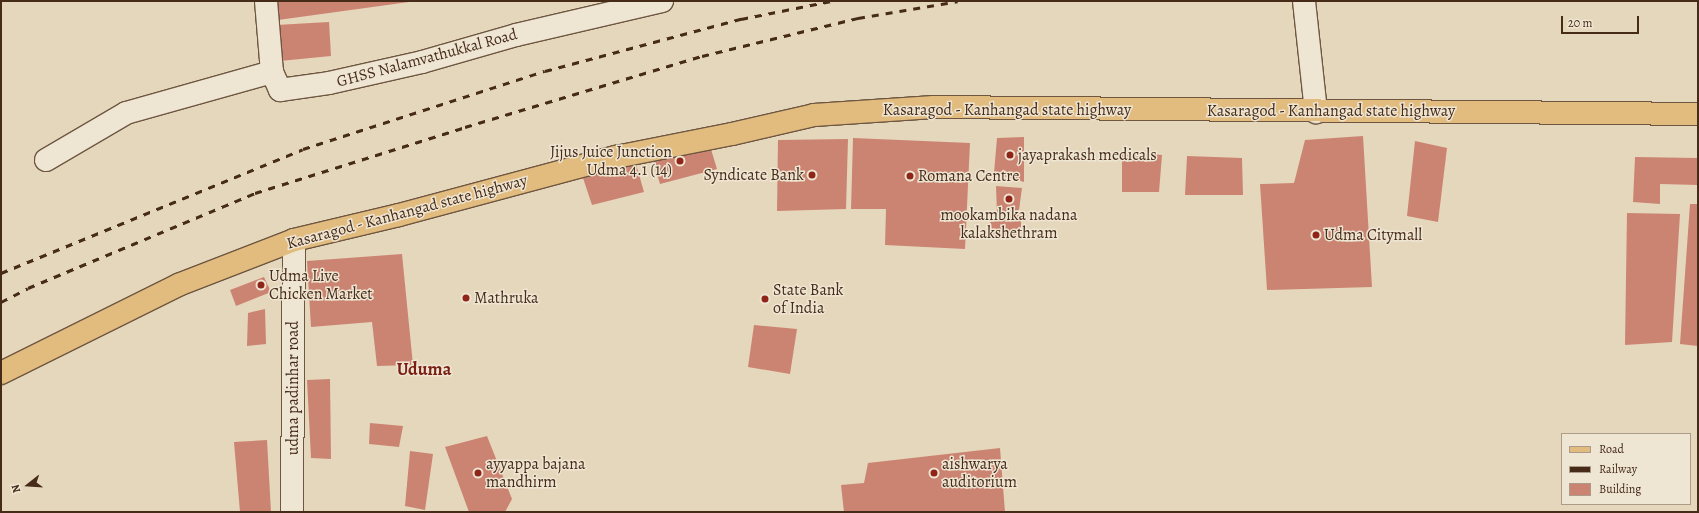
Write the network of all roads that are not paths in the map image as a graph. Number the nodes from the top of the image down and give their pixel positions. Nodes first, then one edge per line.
1 (266, 1) edge
2 (662, 1) edge
3 (1304, 1) edge
4 (272, 72) junction
5 (1316, 112) junction
6 (1698, 114) edge
7 (46, 160) dead end
8 (294, 240) junction
9 (1, 373) edge
10 (292, 512) edge

1 - 4 main road, GHSS Nalamvathukkal Road
2 - 4 main road, GHSS Nalamvathukkal Road
3 - 5 main road
4 - 7 main road
5 - 6 main road, Kasaragod - Kanhangad state highway
5 - 8 main road, Kasaragod - Kanhangad state highway
8 - 9 main road, Kasaragod - Kanhangad state highway
8 - 10 main road, udma padinhar road

